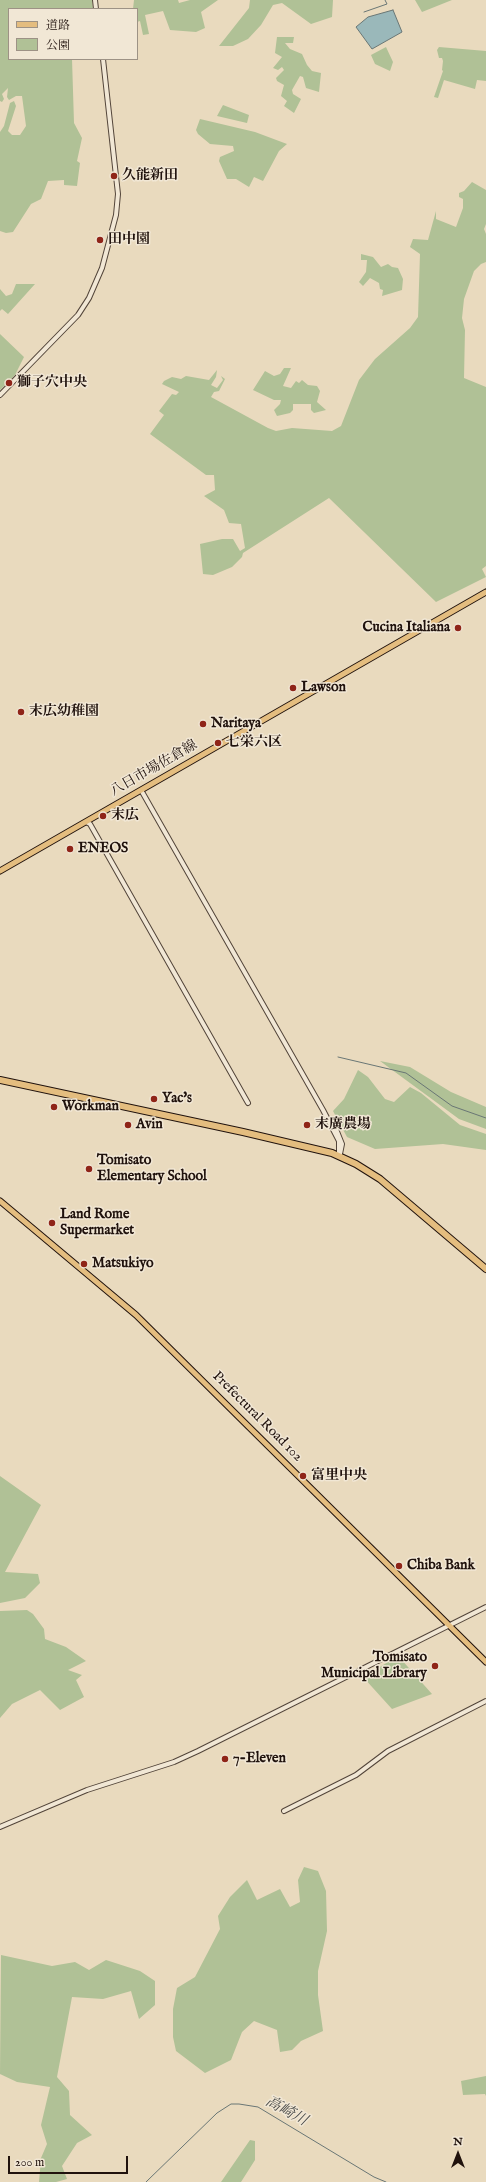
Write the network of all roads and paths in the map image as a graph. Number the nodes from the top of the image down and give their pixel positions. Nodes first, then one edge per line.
1 (103, 60) edge
2 (0, 396) edge
3 (486, 592) edge
4 (141, 790) junction
5 (86, 822) junction
6 (0, 871) edge
7 (0, 1080) edge
8 (248, 1103) dead end
9 (339, 1156) junction
10 (0, 1201) edge
11 (486, 1269) edge
12 (486, 1607) edge
13 (450, 1626) junction
14 (486, 1662) edge
15 (486, 1701) edge
16 (284, 1811) dead end
17 (0, 1827) edge

1 - 2 street
3 - 4 main road, 八日市場佐倉線
4 - 5 main road, 八日市場佐倉線
4 - 9 street
5 - 6 main road, 八日市場佐倉線
5 - 8 street
7 - 9 highway
9 - 11 highway
10 - 13 main road, Prefectural Road 102
12 - 13 street
13 - 14 main road, Prefectural Road 102
13 - 17 street
15 - 16 street

